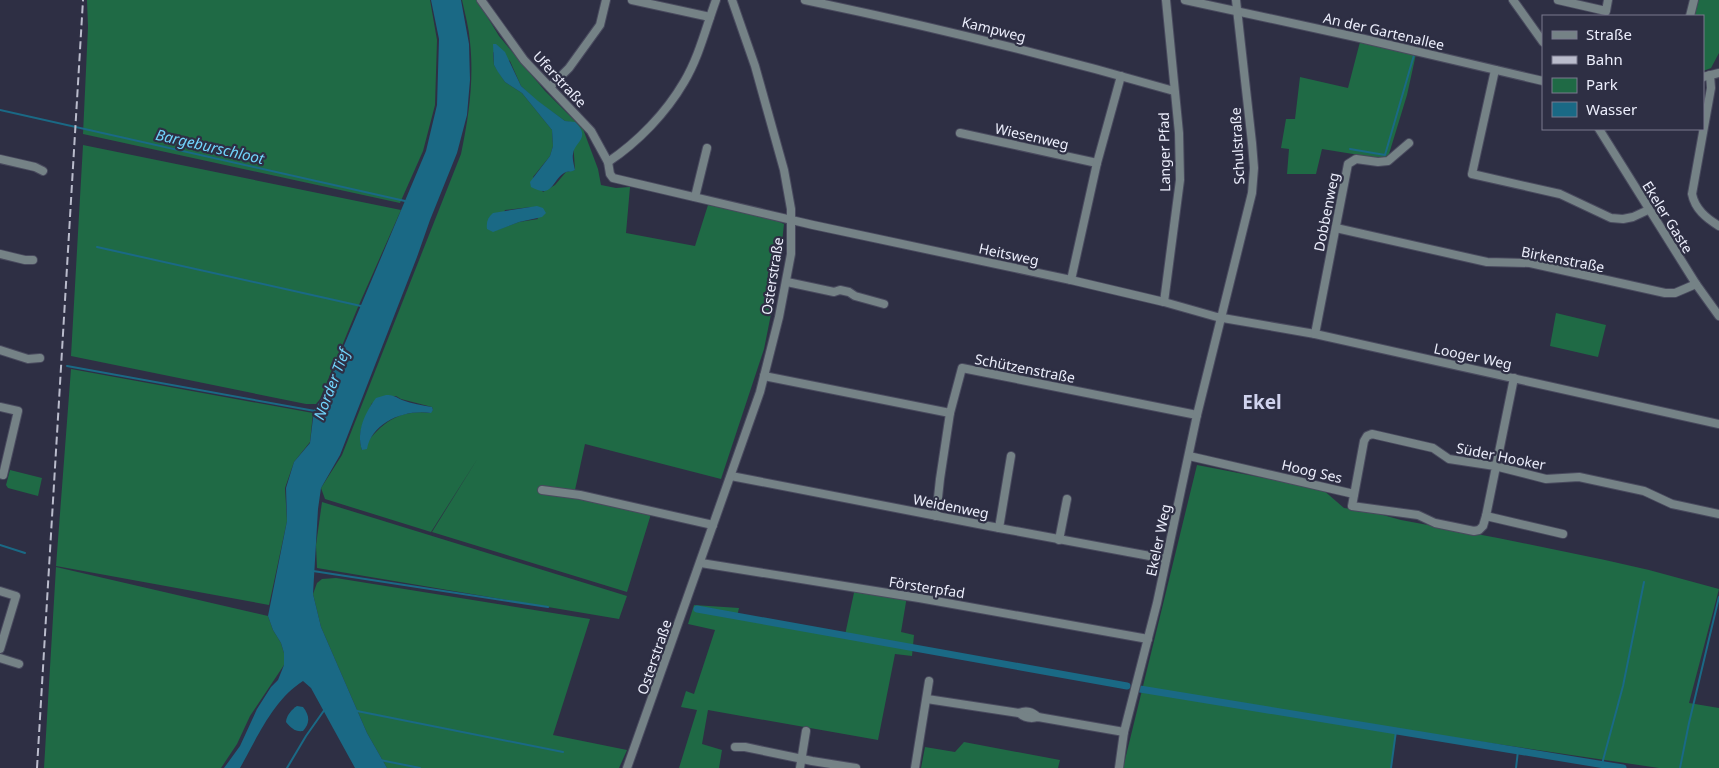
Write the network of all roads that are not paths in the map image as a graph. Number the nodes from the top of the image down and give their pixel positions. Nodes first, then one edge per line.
1 (481, 0) edge
2 (606, 0) edge
3 (632, 0) edge
4 (716, 0) edge
5 (732, 0) edge
6 (805, 0) edge
7 (1166, 0) edge
8 (1185, 0) edge
9 (1236, 0) edge
10 (1513, 0) edge
11 (1558, 0) edge
12 (1608, 0) edge
13 (1694, 0) edge
14 (1237, 11) junction
15 (1690, 15) edge
16 (710, 18) junction
17 (1542, 41) edge
18 (1495, 70) junction
19 (1719, 73) edge
20 (1121, 76) junction
21 (1706, 76) edge
22 (1542, 81) edge
23 (550, 87) junction
24 (1174, 91) junction
25 (1704, 127) edge
26 (1600, 130) edge
27 (1703, 130) edge
28 (960, 133) dead end
29 (1409, 143) dead end
30 (707, 148) dead end
31 (0, 159) edge
32 (608, 162) junction
33 (1098, 163) junction
34 (42, 171) dead end
35 (613, 178) joint
36 (695, 197) junction
37 (1648, 210) junction
38 (792, 220) junction
39 (1719, 226) edge
40 (1336, 228) junction
41 (0, 254) edge
42 (33, 260) dead end
43 (1071, 280) junction
44 (787, 282) junction
45 (1696, 284) junction
46 (1164, 302) junction
47 (884, 304) dead end
48 (1719, 316) edge
49 (1221, 318) junction
50 (1315, 334) junction
51 (0, 350) edge
52 (40, 358) dead end
53 (764, 376) junction
54 (1514, 378) junction
55 (0, 407) edge
56 (950, 412) junction
57 (1198, 415) junction
58 (1719, 424) edge
59 (1011, 456) dead end
60 (1189, 456) junction
61 (1495, 466) junction
62 (0, 474) edge
63 (731, 476) junction
64 (542, 490) dead end
65 (1354, 494) junction
66 (1067, 499) dead end
67 (1719, 514) edge
68 (936, 516) junction
69 (1486, 516) junction
70 (714, 525) junction
71 (999, 528) junction
72 (1563, 534) dead end
73 (1060, 540) junction
74 (1166, 559) junction
75 (701, 562) junction
76 (0, 591) edge
77 (1148, 639) junction
78 (0, 649) edge
79 (0, 658) edge
80 (19, 664) dead end
81 (929, 681) dead end
82 (927, 699) junction
83 (806, 731) dead end
84 (1124, 732) junction
85 (735, 747) dead end
86 (801, 758) junction
87 (627, 768) edge
88 (800, 768) edge
89 (856, 768) edge
90 (915, 768) edge
91 (1119, 768) edge

1 - 23 street, Uferstraße
2 - 23 street
3 - 16 street
4 - 16 street
5 - 38 street, Osterstraße
6 - 20 street, Kampweg
7 - 24 street, Langer Pfad
8 - 14 street, An der Gartenallee
9 - 14 street, Schulstraße
10 - 17 street
11 - 12 street
13 - 15 street
14 - 18 street, An der Gartenallee
14 - 49 street, Schulstraße
16 - 32 street
18 - 22 street, An der Gartenallee
18 - 37 street
19 - 21 street
20 - 24 street, Kampweg
20 - 33 street
21 - 25 street
23 - 32 street, Uferstraße
24 - 46 street, Langer Pfad
26 - 37 street, Ekeler Gaste
27 - 39 street
28 - 33 street, Wiesenweg
29 - 40 street, Dobbenweg
30 - 36 street
31 - 34 street
32 - 35 street, Uferstraße
33 - 43 street
35 - 36 street, Heitsweg
36 - 38 street, Heitsweg
37 - 45 street, Ekeler Gaste
38 - 43 street, Heitsweg
38 - 44 street, Osterstraße
40 - 45 street, Birkenstraße
40 - 50 street, Dobbenweg
41 - 42 street
43 - 46 street, Heitsweg
44 - 47 street
44 - 53 street, Osterstraße
45 - 48 street, Ekeler Gaste
46 - 49 street, Heitsweg
49 - 50 street, Looger Weg
49 - 57 street, Ekeler Weg
50 - 54 street, Looger Weg
51 - 52 street
53 - 56 street
53 - 63 street, Osterstraße
54 - 58 street, Looger Weg
54 - 61 street
55 - 62 street
56 - 57 street, Schützenstraße
56 - 68 street
57 - 60 street, Ekeler Weg
59 - 71 street
60 - 65 street, Hoog Ses
60 - 74 street, Ekeler Weg
61 - 65 street, Süder Hooker
61 - 67 street, Süder Hooker
61 - 69 street
63 - 68 street, Weidenweg
63 - 70 street, Osterstraße
64 - 70 street
65 - 69 street, Hoog Ses
66 - 73 street
68 - 71 street, Weidenweg
69 - 72 street
70 - 75 street, Osterstraße
71 - 73 street, Weidenweg
73 - 74 street, Weidenweg
74 - 77 street, Ekeler Weg
75 - 77 street, Försterpfad
75 - 87 street, Osterstraße
76 - 78 street
77 - 84 street, Ekeler Weg
79 - 80 street
81 - 82 street
82 - 84 street
82 - 90 street
83 - 86 street
84 - 91 street, Ekeler Weg
85 - 86 street
86 - 88 street
86 - 89 street

